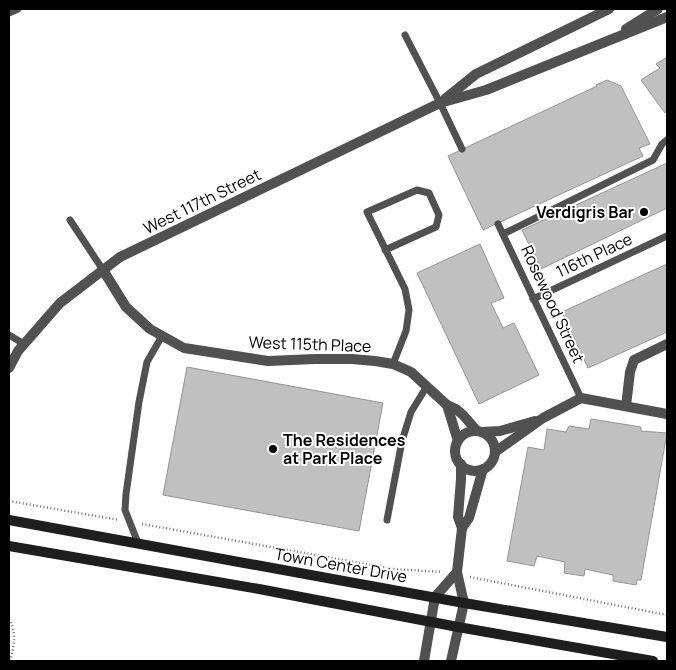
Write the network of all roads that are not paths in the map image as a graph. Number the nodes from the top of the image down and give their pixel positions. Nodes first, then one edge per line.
1 (18, 9) edge
2 (609, 9) edge
3 (658, 9) edge
4 (9, 14) edge
5 (667, 17) edge
6 (405, 35) dead end
7 (618, 37) junction
8 (440, 103) junction
9 (667, 140) edge
10 (462, 149) dead end
11 (70, 220) dead end
12 (498, 224) dead end
13 (502, 234) junction
14 (667, 236) edge
15 (385, 250) junction
16 (103, 270) junction
17 (533, 299) junction
18 (9, 335) edge
19 (162, 336) junction
20 (24, 344) junction
21 (667, 344) edge
22 (393, 364) junction
23 (9, 368) edge
24 (427, 386) junction
25 (581, 398) junction
26 (447, 405) junction
27 (626, 406) junction
28 (667, 414) edge
29 (543, 418) junction
30 (480, 432) junction
31 (458, 441) junction
32 (495, 452) junction
33 (461, 464) junction
34 (483, 468) junction
35 (9, 520) edge
36 (387, 520) dead end
37 (462, 528) junction
38 (138, 543) junction
39 (9, 546) edge
40 (456, 574) junction
41 (435, 597) junction
42 (464, 603) junction
43 (431, 621) junction
44 (458, 627) junction
45 (667, 637) edge
46 (424, 661) edge
47 (451, 661) edge
48 (653, 661) edge

1 - 4 lane
2 - 8 street, West 117th Street
3 - 7 street
5 - 7 street, West 117th Street
6 - 8 lane
7 - 8 street, West 117th Street
8 - 10 lane
8 - 16 street, West 117th Street
9 - 13 lane
11 - 16 lane
12 - 13 lane, Rosewood Street
13 - 17 lane, Rosewood Street
14 - 17 lane, 116th Place
15 - 15 lane
15 - 22 lane
16 - 19 street, West 115th Place
16 - 20 street, West 117th Street
17 - 25 lane, Rosewood Street
18 - 20 lane
19 - 22 street, West 115th Place
19 - 38 lane
20 - 23 street, West 117th Street
21 - 27 street
22 - 24 street, West 115th Place
24 - 26 street, West 115th Place
24 - 36 lane
25 - 27 street
25 - 29 street
26 - 30 street, West 115th Place
26 - 31 street, West 115th Place
27 - 28 street
29 - 30 street
29 - 32 street
30 - 31 street
30 - 32 street
31 - 33 street
32 - 34 street
33 - 34 street
33 - 37 street
34 - 37 street
35 - 38 street, Town Center Drive
37 - 40 street
38 - 41 street, Town Center Drive
39 - 43 street
40 - 41 street
40 - 42 street
41 - 42 street, Town Center Drive
41 - 43 street
42 - 44 street
42 - 45 street, Town Center Drive
43 - 44 street
43 - 46 street
44 - 47 street
44 - 48 street

